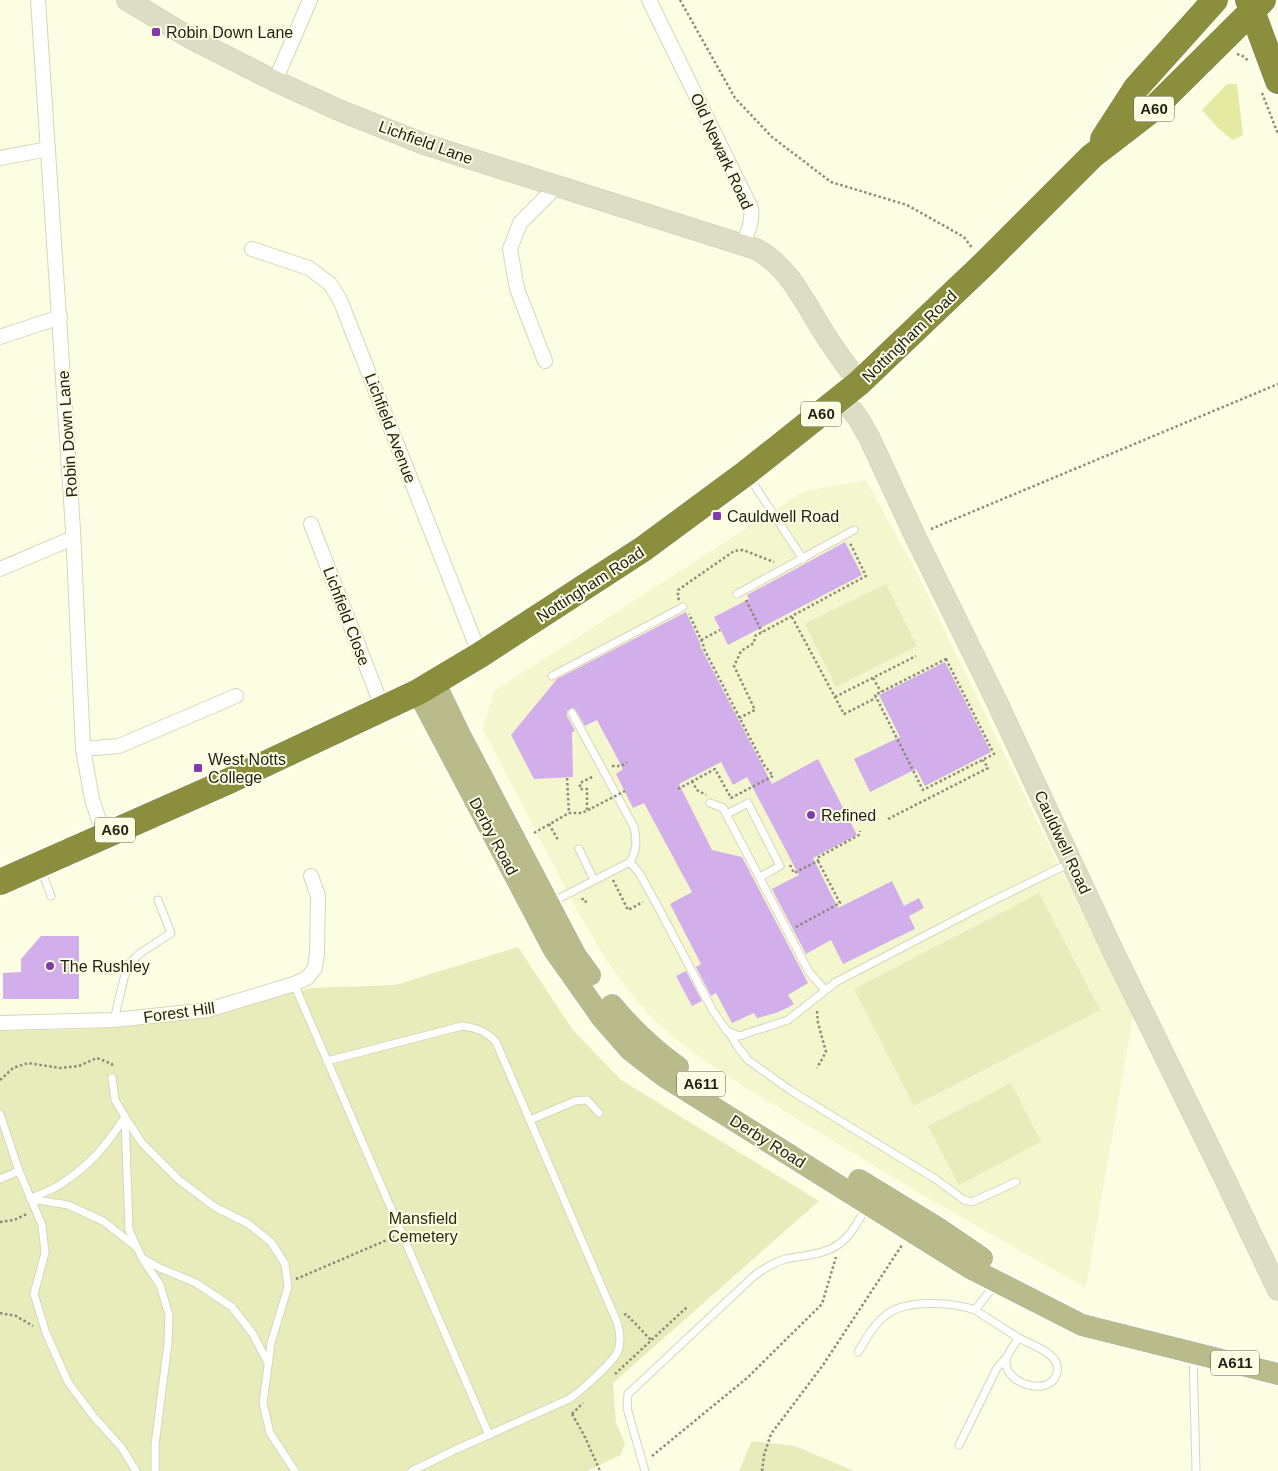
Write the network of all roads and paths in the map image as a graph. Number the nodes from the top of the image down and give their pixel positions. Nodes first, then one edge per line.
1 (38, 0) edge
2 (127, 0) edge
3 (310, 0) edge
4 (649, 0) edge
5 (680, 0) edge
6 (1215, 0) edge
7 (1255, 2) edge
8 (1278, 32) edge
9 (1233, 55) dead end
10 (1250, 64) dead end
11 (275, 81) junction
12 (1270, 87) edge
13 (1120, 115) junction
14 (1278, 134) edge
15 (48, 149) junction
16 (1092, 156) junction
17 (0, 158) edge
18 (557, 186) junction
19 (742, 244) junction
20 (252, 249) dead end
21 (984, 264) junction
22 (60, 318) junction
23 (0, 338) edge
24 (545, 361) dead end
25 (1278, 384) edge
26 (851, 390) junction
27 (746, 473) junction
28 (311, 524) dead end
29 (854, 530) dead end
30 (846, 535) junction
31 (915, 536) junction
32 (73, 538) junction
33 (803, 558) junction
34 (787, 567) junction
35 (0, 569) edge
36 (739, 593) joint
37 (683, 607) junction
38 (792, 617) junction
39 (720, 630) dead end
40 (762, 632) junction
41 (701, 640) junction
42 (480, 655) junction
43 (916, 656) dead end
44 (552, 676) dead end
45 (873, 678) junction
46 (426, 687) junction
47 (881, 692) junction
48 (236, 696) dead end
49 (835, 697) junction
50 (876, 697) junction
51 (383, 709) junction
52 (572, 713) dead end
53 (739, 718) junction
54 (83, 749) junction
55 (983, 760) junction
56 (627, 762) dead end
57 (609, 768) dead end
58 (984, 770) junction
59 (986, 774) dead end
60 (592, 777) dead end
61 (567, 778) dead end
62 (692, 781) junction
63 (955, 784) junction
64 (696, 788) dead end
65 (957, 788) dead end
66 (678, 789) dead end
67 (624, 791) dead end
68 (924, 800) junction
69 (710, 803) dead end
70 (927, 804) dead end
71 (587, 810) junction
72 (569, 813) junction
73 (726, 814) junction
74 (888, 819) dead end
75 (549, 824) junction
76 (860, 831) dead end
77 (534, 833) dead end
78 (104, 835) junction
79 (558, 840) dead end
80 (579, 849) dead end
81 (818, 861) junction
82 (630, 862) junction
83 (1073, 862) junction
84 (40, 863) junction
85 (790, 864) dead end
86 (609, 872) junction
87 (311, 876) dead end
88 (760, 877) junction
89 (594, 880) junction
90 (0, 882) edge
91 (581, 895) dead end
92 (51, 896) dead end
93 (158, 900) dead end
94 (588, 900) dead end
95 (647, 900) dead end
96 (549, 903) junction
97 (794, 928) dead end
98 (294, 984) junction
99 (825, 990) junction
100 (816, 1005) dead end
101 (114, 1020) junction
102 (0, 1023) edge
103 (727, 1030) junction
104 (327, 1061) junction
105 (817, 1068) dead end
106 (112, 1078) joint
107 (0, 1080) edge
108 (600, 1113) dead end
109 (0, 1114) edge
110 (125, 1117) junction
111 (530, 1120) junction
112 (19, 1171) junction
113 (0, 1179) edge
114 (1016, 1182) dead end
115 (872, 1197) junction
116 (30, 1199) junction
117 (35, 1210) junction
118 (0, 1222) edge
119 (911, 1231) junction
120 (402, 1233) junction
121 (840, 1244) junction
122 (137, 1248) junction
123 (142, 1258) junction
124 (287, 1282) junction
125 (997, 1282) junction
126 (1278, 1290) edge
127 (687, 1307) dead end
128 (975, 1310) junction
129 (0, 1313) edge
130 (616, 1320) junction
131 (46, 1333) junction
132 (1120, 1334) junction
133 (1018, 1338) junction
134 (651, 1340) junction
135 (858, 1352) dead end
136 (1192, 1352) junction
137 (1008, 1355) junction
138 (268, 1363) junction
139 (615, 1374) dead end
140 (1278, 1374) edge
141 (586, 1400) dead end
142 (564, 1401) junction
143 (572, 1414) junction
144 (489, 1435) junction
145 (959, 1445) dead end
146 (644, 1467) edge
147 (136, 1471) edge
148 (155, 1471) edge
149 (295, 1471) edge
150 (412, 1471) edge
151 (600, 1471) edge
152 (762, 1471) edge
153 (1196, 1471) edge

1 - 15 street, Robin Down Lane
2 - 11 street, Lichfield Lane
3 - 11 street
4 - 19 street, Old Newark Road
5 - 21 path
6 - 13 highway, Nottingham Road / A60
7 - 8 highway
7 - 12 highway
7 - 13 highway
7 - 16 highway, Nottingham Road / A60
9 - 10 path
11 - 18 street, Lichfield Lane
12 - 14 path
13 - 16 highway, Nottingham Road / A60
15 - 17 street
15 - 22 street, Robin Down Lane
16 - 21 highway, Nottingham Road / A60
18 - 19 street, Lichfield Lane
18 - 24 street
19 - 26 street
20 - 42 street, Lichfield Avenue
21 - 26 highway, Nottingham Road / A60
22 - 23 street
22 - 32 street, Robin Down Lane
25 - 31 path
26 - 27 highway, Nottingham Road / A60
26 - 31 street, Cauldwell Road
27 - 33 lane
27 - 42 highway, Nottingham Road / A60
28 - 51 street, Lichfield Close
29 - 30 lane
30 - 33 lane
30 - 38 path
31 - 83 street, Cauldwell Road
32 - 35 street
32 - 54 street, Robin Down Lane
33 - 34 lane
34 - 36 lane
34 - 37 path
36 - 40 path
37 - 41 path
37 - 44 lane
38 - 40 path
38 - 49 path
39 - 41 path
40 - 53 path
41 - 53 path
42 - 46 highway, Nottingham Road / A60
43 - 45 path
45 - 47 path
45 - 49 path
46 - 51 highway, Nottingham Road / A60
46 - 96 main road, Derby Road / A611
46 - 115 main road, Derby Road / A611
47 - 50 path
47 - 55 path
48 - 54 street
49 - 50 path
50 - 55 path
51 - 78 highway, Nottingham Road / A60
52 - 82 lane
53 - 62 path
54 - 78 street, Robin Down Lane
55 - 58 path
56 - 57 path
58 - 59 path
58 - 63 path
60 - 71 path
61 - 72 path
62 - 64 path
62 - 66 path
63 - 65 path
63 - 68 path
67 - 71 path, bridge
68 - 70 path
68 - 74 path
69 - 73 lane
71 - 72 path
72 - 75 path
73 - 88 lane
73 - 88 lane
75 - 77 path
75 - 79 path
76 - 81 path
78 - 84 highway, Nottingham Road / A60
80 - 89 lane
81 - 85 path
81 - 97 path
82 - 86 lane
82 - 103 lane
83 - 99 lane
83 - 126 street, Cauldwell Road
84 - 90 highway, Nottingham Road / A60
84 - 92 lane
86 - 89 lane
86 - 95 path
87 - 98 street, Forest Hill
88 - 99 lane
89 - 96 lane
91 - 94 path
93 - 101 lane
96 - 115 main road, Derby Road / A611
98 - 101 street, Forest Hill
98 - 104 lane
99 - 103 lane
100 - 105 path
101 - 102 street, Forest Hill
103 - 114 lane
104 - 111 lane
104 - 120 lane
106 - 107 path
106 - 110 lane
108 - 111 lane
109 - 112 lane
110 - 116 lane
110 - 122 lane
110 - 124 lane
111 - 130 lane
112 - 113 lane
112 - 116 lane
115 - 119 main road, Derby Road / A611
115 - 121 lane
115 - 132 main road, Derby Road / A611
116 - 117 lane
116 - 122 lane
117 - 118 path
117 - 131 lane
119 - 125 main road, Derby Road / A611
119 - 152 path
120 - 124 path
120 - 144 lane
121 - 146 path
121 - 146 lane
122 - 123 lane
123 - 138 lane
123 - 148 lane
124 - 138 lane
125 - 128 lane
125 - 132 main road, Derby Road / A611
127 - 134 path
128 - 133 lane
128 - 135 lane
129 - 131 path
130 - 134 path
130 - 142 lane
131 - 147 lane
132 - 136 main road, Derby Road / A611
133 - 137 lane
133 - 137 lane
134 - 139 path
136 - 140 main road, Derby Road / A611
136 - 153 lane
137 - 145 lane
138 - 149 lane
141 - 143 path
142 - 143 path
142 - 144 lane
143 - 151 path
144 - 150 lane

